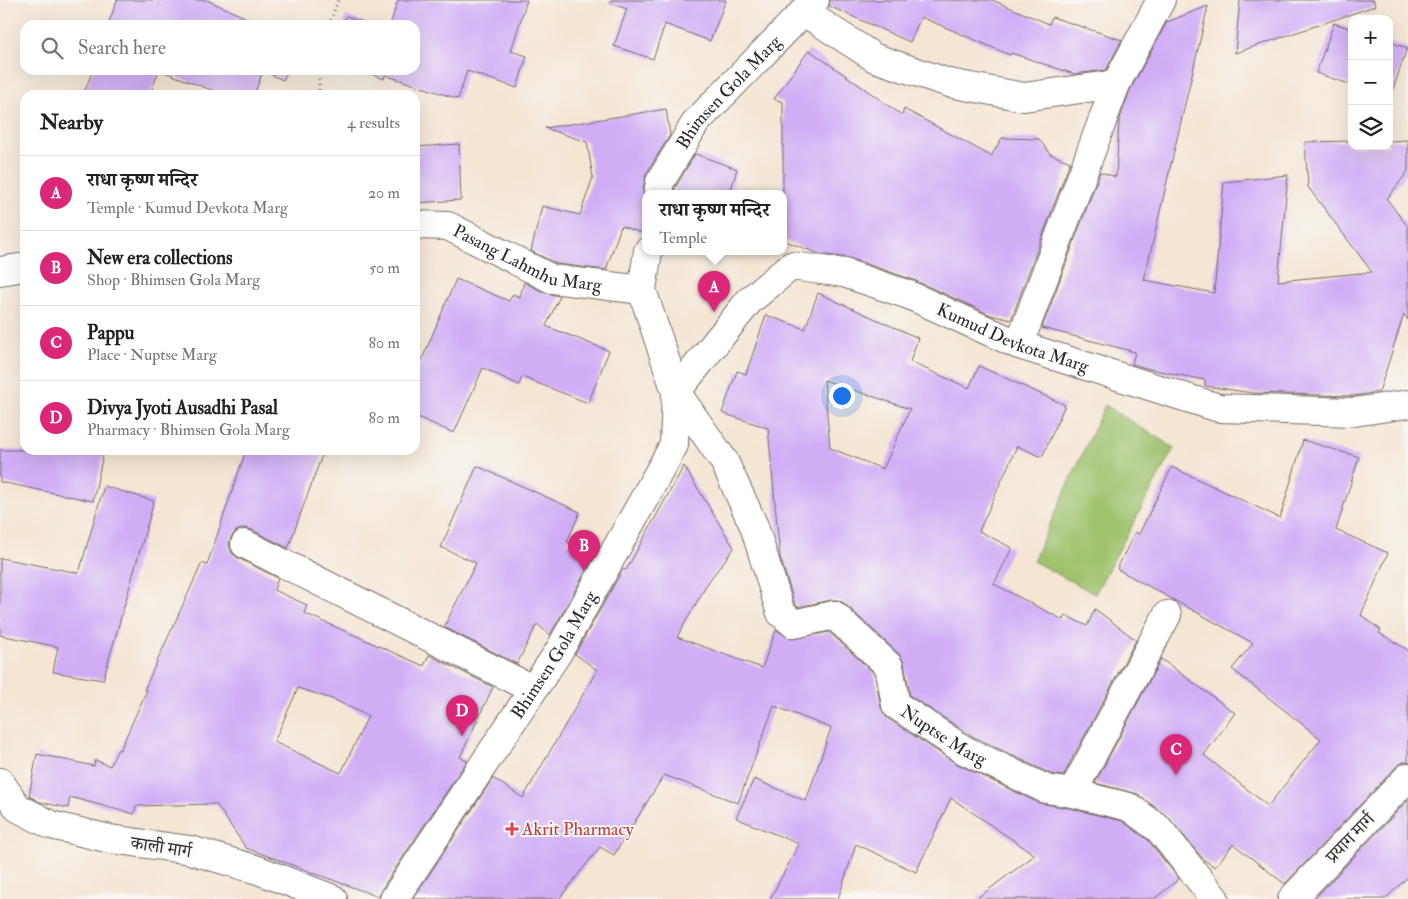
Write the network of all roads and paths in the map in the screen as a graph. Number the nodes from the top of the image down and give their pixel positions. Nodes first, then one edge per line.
1 (338, 0) edge
2 (1161, 0) edge
3 (809, 6) edge
4 (330, 20) edge
5 (319, 75) edge
6 (1116, 84) junction
7 (318, 90) edge
8 (659, 190) edge
9 (420, 225) edge
10 (647, 255) edge
11 (20, 268) edge
12 (0, 271) edge
13 (642, 290) junction
14 (1019, 345) junction
15 (676, 392) junction
16 (1408, 404) edge
17 (245, 544) dead end
18 (1167, 615) dead end
19 (532, 689) junction
20 (1408, 777) edge
21 (0, 782) edge
22 (1072, 793) junction
23 (333, 899) edge
24 (394, 899) edge
25 (1215, 899) edge
26 (1292, 899) edge

1 - 4 path
2 - 6 street
3 - 6 street
3 - 8 street, Bhimsen Gola Marg
5 - 7 path
6 - 14 street
9 - 13 street, Pasang Lahmhu Marg
10 - 13 street, Bhimsen Gola Marg
11 - 12 street
13 - 15 street, Bhimsen Gola Marg
14 - 15 street, Kumud Devkota Marg
14 - 16 street, Kumud Devkota Marg
15 - 19 street, Bhimsen Gola Marg
15 - 22 street, Nuptse Marg
17 - 19 street
18 - 22 street
19 - 24 street, Bhimsen Gola Marg
20 - 26 street, प्रयाग मार्ग
21 - 23 street, काली मार्ग
22 - 25 street, Nuptse Marg

